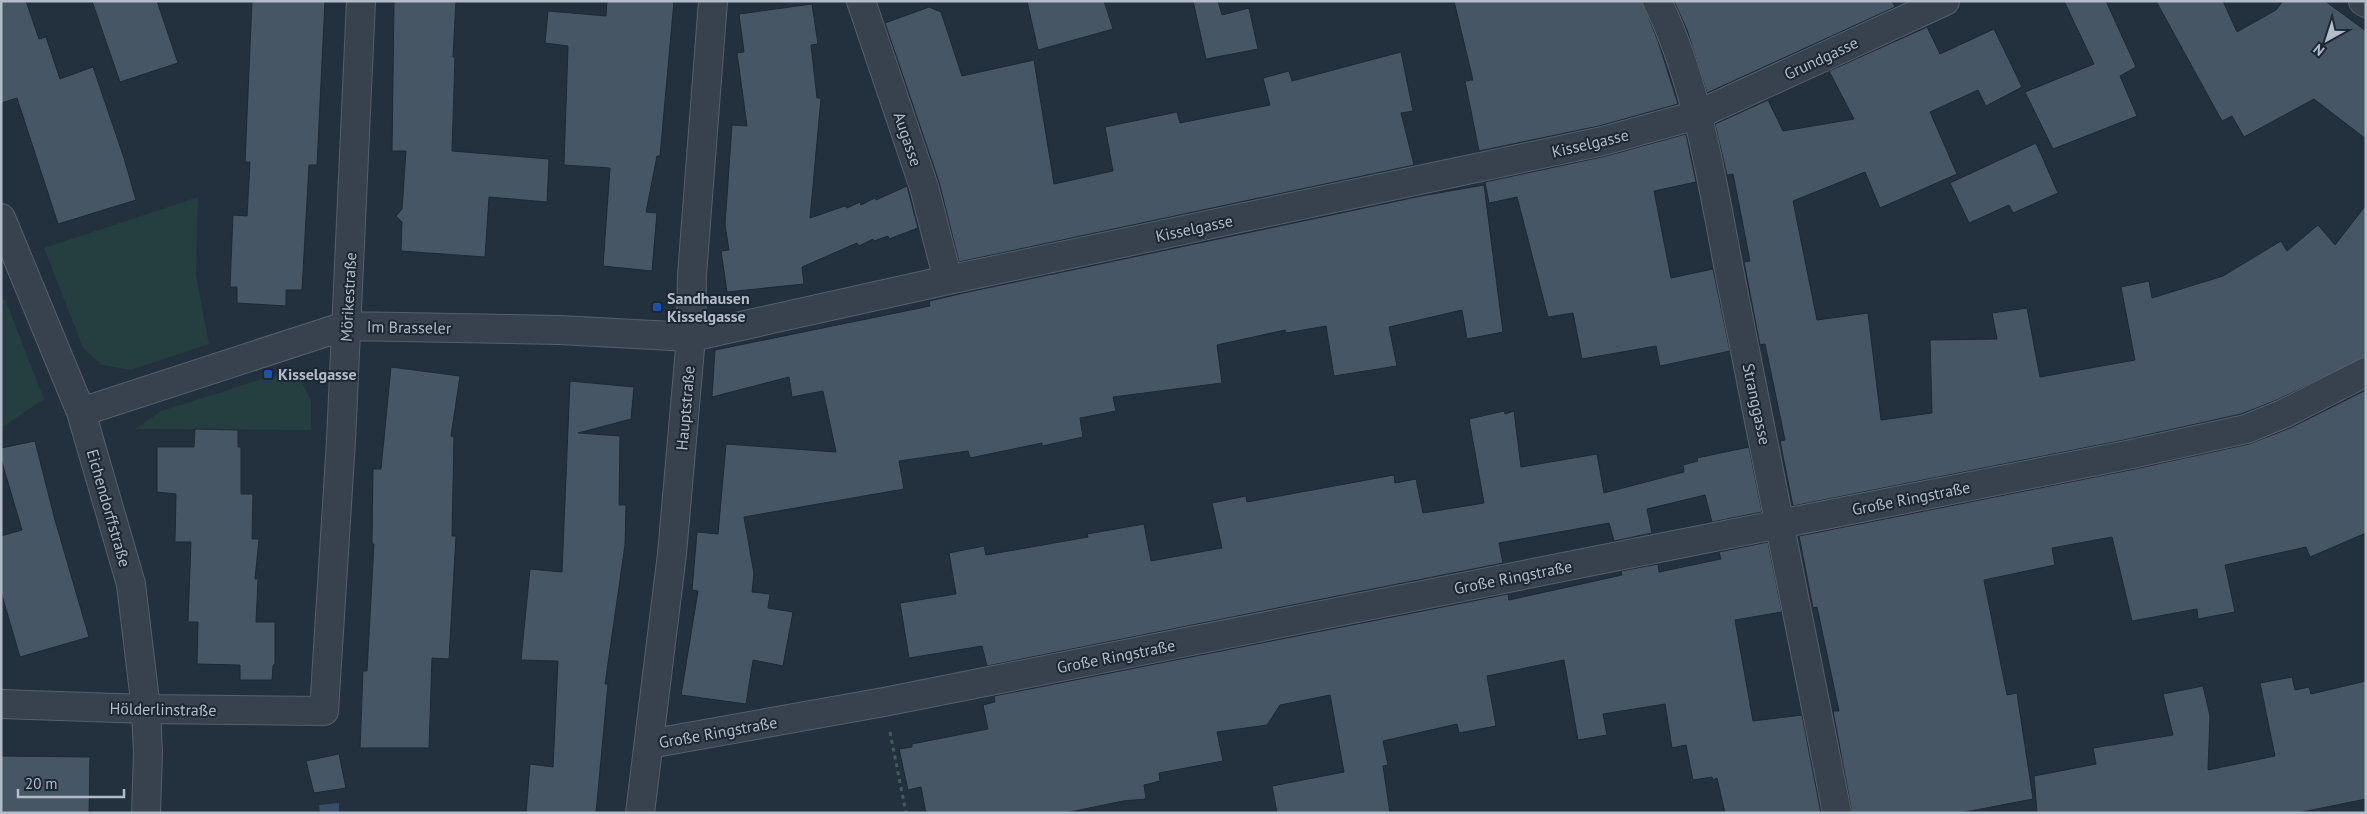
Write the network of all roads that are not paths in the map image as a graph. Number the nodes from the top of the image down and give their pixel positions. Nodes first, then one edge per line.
1 (361, 1) edge
2 (713, 1) edge
3 (861, 1) edge
4 (1657, 1) edge
5 (1945, 1) edge
6 (1696, 115) junction
7 (1, 218) edge
8 (948, 280) junction
9 (345, 326) junction
10 (691, 337) junction
11 (2366, 372) edge
12 (81, 412) junction
13 (1781, 523) junction
14 (1, 704) edge
15 (146, 709) junction
16 (324, 712) joint
17 (649, 744) junction
18 (146, 813) edge
19 (640, 813) edge
20 (1837, 813) edge

1 - 9 street, Mörikestraße
2 - 10 street, Hauptstraße
3 - 8 street, Augasse
4 - 6 street, Stranggasse
5 - 6 street, Grundgasse
6 - 8 street, Kisselgasse
6 - 13 street, Stranggasse
7 - 12 street, Eichendorffstraße
8 - 10 street, Kisselgasse
9 - 10 street, Im Brasseler
9 - 12 street, Im Brasseler
9 - 16 street, Mörikestraße
10 - 17 street, Hauptstraße
11 - 13 street, Große Ringstraße
12 - 15 street, Eichendorffstraße
13 - 17 street, Große Ringstraße
13 - 20 street, Stranggasse
14 - 15 street, Hölderlinstraße
15 - 16 street, Hölderlinstraße
15 - 18 street, Eichendorffstraße
17 - 19 street, Hauptstraße

